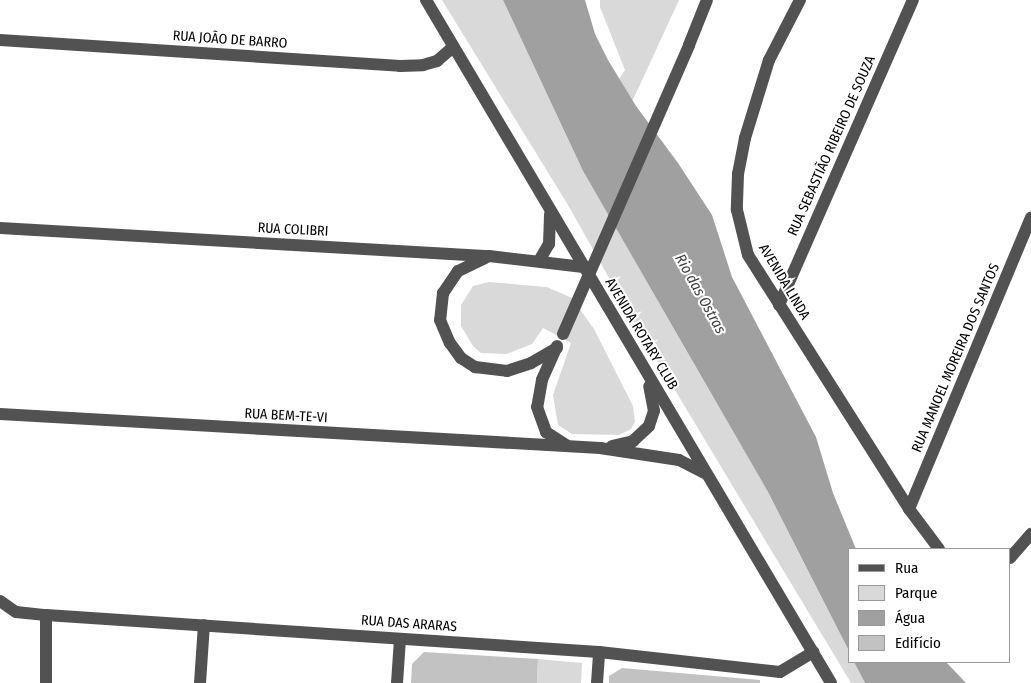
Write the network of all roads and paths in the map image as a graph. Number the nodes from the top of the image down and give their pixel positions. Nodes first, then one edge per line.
1 (426, 0) edge
2 (707, 0) edge
3 (800, 0) edge
4 (913, 0) edge
5 (0, 40) edge
6 (452, 48) junction
7 (550, 211) junction
8 (1031, 218) edge
9 (0, 228) edge
10 (489, 256) junction
11 (539, 261) junction
12 (583, 267) junction
13 (779, 304) junction
14 (557, 348) junction
15 (641, 364) junction
16 (0, 414) edge
17 (570, 447) junction
18 (600, 448) junction
19 (707, 475) junction
20 (909, 510) junction
21 (1031, 534) edge
22 (938, 548) edge
23 (1011, 557) edge
24 (0, 601) edge
25 (46, 614) junction
26 (204, 625) junction
27 (400, 639) junction
28 (600, 652) junction
29 (813, 652) junction
30 (780, 678) edge
31 (46, 683) edge
32 (200, 683) edge
33 (397, 683) edge
34 (597, 683) edge
35 (831, 683) edge

1 - 6 street, AVENIDA ROTARY CLUB
2 - 14 street, bridge
3 - 13 street, AVENIDA LINDA
4 - 13 street, RUA SEBASTIÃO RIBEIRO DE SOUZA
5 - 6 street, RUA JOÃO DE BARRO
6 - 7 street, AVENIDA ROTARY CLUB
7 - 11 street
7 - 12 street, AVENIDA ROTARY CLUB
8 - 20 street, RUA MANOEL MOREIRA DOS SANTOS
9 - 10 street, RUA COLIBRI
10 - 11 street, RUA COLIBRI
10 - 14 street
11 - 12 street, RUA COLIBRI
12 - 15 street, AVENIDA ROTARY CLUB
13 - 20 street, AVENIDA LINDA
14 - 17 street
15 - 18 street
15 - 19 street, AVENIDA ROTARY CLUB
16 - 17 street, RUA BEM-TE-VI
17 - 18 street, RUA BEM-TE-VI
18 - 19 street
19 - 29 street, AVENIDA ROTARY CLUB
20 - 22 street, AVENIDA LINDA
21 - 23 street
24 - 25 street, RUA DAS ARARAS
25 - 26 street, RUA DAS ARARAS
25 - 31 street
26 - 27 street, RUA DAS ARARAS
26 - 32 street
27 - 28 street, RUA DAS ARARAS
27 - 33 street
28 - 30 street, RUA DAS ARARAS
28 - 34 street
29 - 30 street, RUA DAS ARARAS
29 - 35 street, AVENIDA ROTARY CLUB

